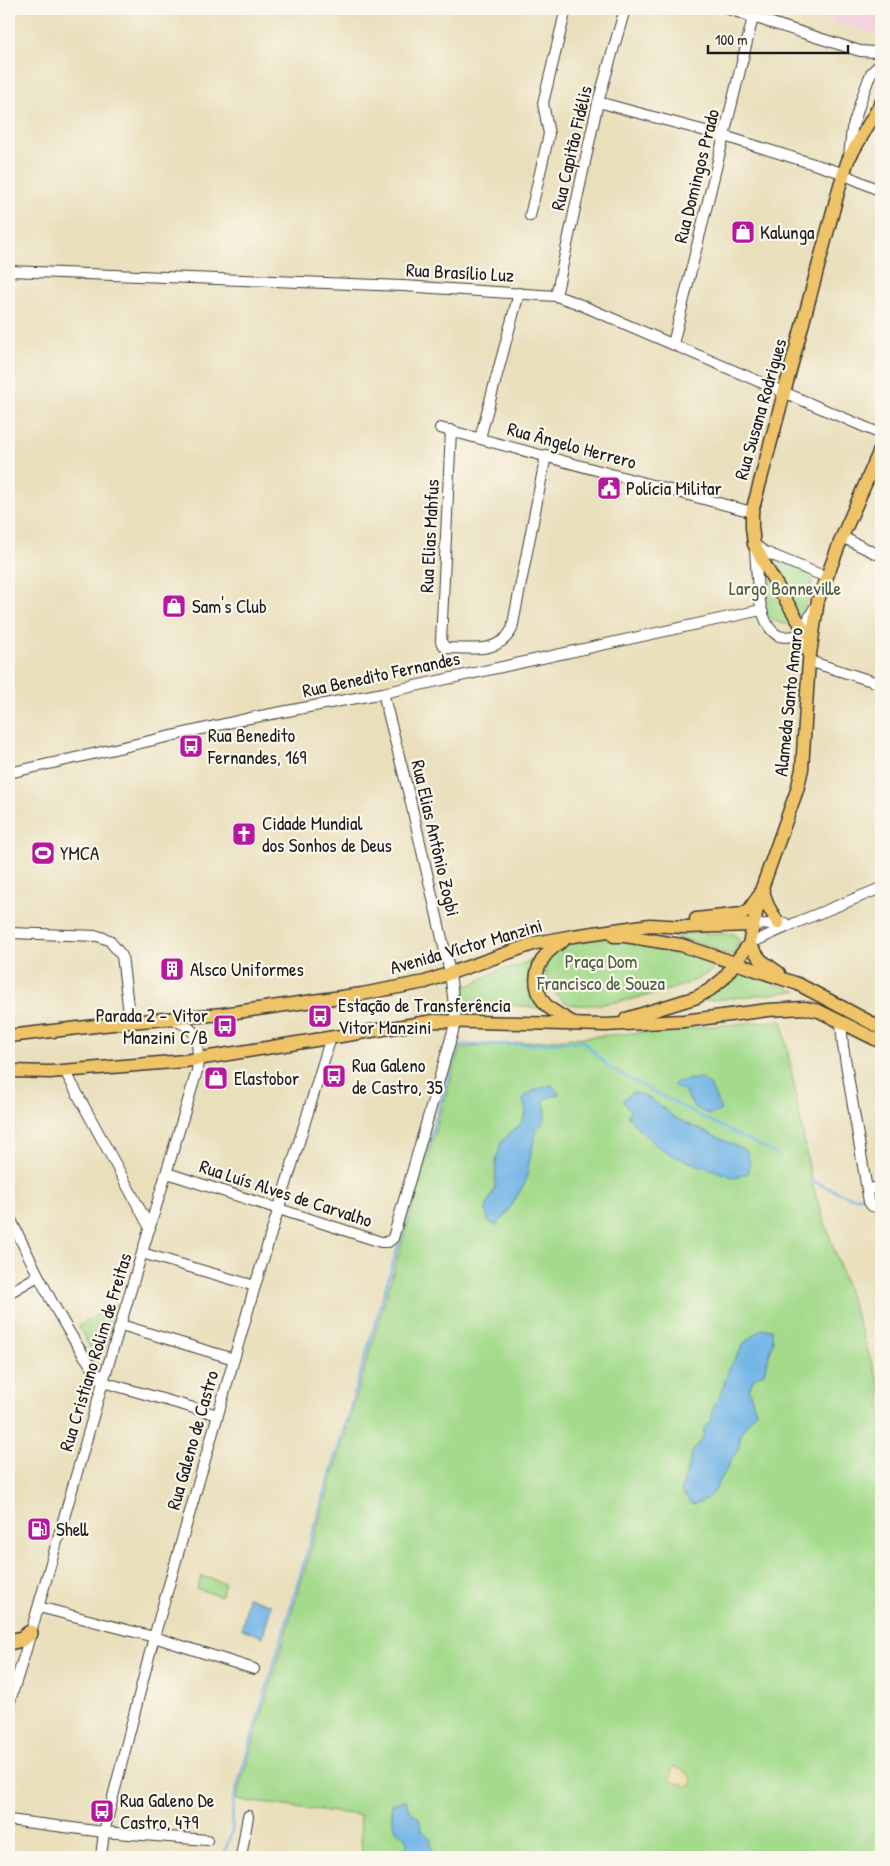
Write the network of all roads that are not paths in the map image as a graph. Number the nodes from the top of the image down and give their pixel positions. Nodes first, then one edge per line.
1 (566, 9) edge
2 (626, 9) edge
3 (728, 9) edge
4 (754, 12) edge
5 (881, 50) edge
6 (881, 63) edge
7 (598, 102) junction
8 (881, 104) edge
9 (724, 136) junction
10 (848, 160) junction
11 (843, 175) junction
12 (881, 191) edge
13 (530, 216) dead end
14 (9, 271) edge
15 (520, 293) junction
16 (556, 296) junction
17 (674, 344) junction
18 (783, 392) junction
19 (440, 428) dead end
20 (452, 430) junction
21 (881, 434) edge
22 (480, 438) junction
23 (881, 448) edge
24 (546, 455) junction
25 (752, 512) junction
26 (842, 538) junction
27 (754, 544) junction
28 (881, 556) edge
29 (826, 577) junction
30 (818, 600) junction
31 (761, 610) junction
32 (802, 629) junction
33 (809, 661) junction
34 (881, 684) edge
35 (383, 693) junction
36 (9, 774) edge
37 (762, 888) junction
38 (881, 888) edge
39 (778, 923) junction
40 (793, 924) junction
41 (650, 925) junction
42 (753, 925) junction
43 (9, 933) edge
44 (573, 936) junction
45 (749, 944) junction
46 (735, 963) junction
47 (450, 973) junction
48 (798, 984) junction
49 (174, 1019) junction
50 (456, 1021) junction
51 (130, 1022) junction
52 (841, 1022) junction
53 (575, 1025) junction
54 (605, 1025) junction
55 (881, 1028) edge
56 (9, 1036) edge
57 (331, 1037) junction
58 (881, 1042) edge
59 (198, 1058) junction
60 (9, 1071) edge
61 (65, 1071) junction
62 (166, 1173) junction
63 (881, 1187) edge
64 (868, 1189) junction
65 (881, 1208) edge
66 (279, 1209) junction
67 (9, 1216) edge
68 (150, 1228) junction
69 (142, 1253) junction
70 (38, 1276) junction
71 (255, 1286) junction
72 (9, 1293) edge
73 (121, 1325) junction
74 (234, 1359) junction
75 (103, 1382) junction
76 (218, 1415) junction
77 (39, 1607) junction
78 (30, 1633) junction
79 (154, 1636) junction
80 (9, 1642) edge
81 (254, 1669) dead end
82 (9, 1704) edge
83 (248, 1816) dead end
84 (9, 1820) edge
85 (104, 1832) junction
86 (207, 1840) dead end
87 (101, 1857) edge
88 (241, 1857) edge

1 - 13 street
2 - 7 street, Rua Capitão Fidélis
3 - 4 street
4 - 5 street
4 - 9 street, Rua Domingos Prado
6 - 10 street, Rua Susana Rodrigues
7 - 9 street
7 - 16 street, Rua Capitão Fidélis
8 - 10 main road, Rua Susana Rodrigues
9 - 11 street
9 - 17 street, Rua Domingos Prado
10 - 11 main road, Rua Susana Rodrigues
11 - 12 street
11 - 18 main road, Rua Susana Rodrigues
14 - 15 street, Rua Brasílio Luz
15 - 16 street, Rua Brasílio Luz
15 - 22 street
16 - 17 street, Rua Brasílio Luz
17 - 18 street, Rua Brasílio Luz
18 - 21 street, Rua Brasílio Luz
18 - 25 main road, Rua Susana Rodrigues
19 - 20 street, Rua Ângelo Herrero
20 - 22 street, Rua Ângelo Herrero
20 - 24 street, Rua Elias Mahfus
22 - 24 street, Rua Ângelo Herrero
23 - 26 main road, Alameda Santo Amaro
24 - 25 street, Rua Ângelo Herrero
25 - 27 main road, Rua Susana Rodrigues
26 - 28 street
26 - 29 main road, Alameda Santo Amaro
27 - 29 street
27 - 31 street
27 - 32 main road, Rua Susana Rodrigues
29 - 30 main road, Alameda Santo Amaro
30 - 32 street
30 - 33 main road, Alameda Santo Amaro
31 - 32 street
31 - 35 street, Rua Benedito Fernandes
32 - 33 main road, Rua Susana Rodrigues
33 - 34 street
33 - 37 main road, Alameda Santo Amaro
35 - 36 street, Rua Benedito Fernandes
35 - 47 street, Rua Elias Antônio Zogbi
37 - 39 main road
37 - 41 main road
37 - 42 main road, Alameda Santo Amaro
38 - 40 street
39 - 40 street
39 - 42 street
40 - 45 street
41 - 42 main road, Avenida Víctor Manzini
41 - 44 main road, Avenida Víctor Manzini
42 - 45 main road, Alameda Santo Amaro
43 - 51 street
44 - 46 main road
44 - 47 main road, Avenida Víctor Manzini
44 - 53 main road
45 - 46 main road, Alameda Santo Amaro
45 - 48 main road
46 - 48 main road
46 - 54 main road, Alameda Santo Amaro
47 - 49 main road, Avenida Víctor Manzini
47 - 50 street, Rua Elias Antônio Zogbi
48 - 55 main road
49 - 51 main road, Avenida Víctor Manzini
49 - 59 street, Rua Cristiano Rolim de Freitas
50 - 53 main road
50 - 57 main road
50 - 66 street, Rua Luís Alves de Carvalho
51 - 56 main road, Avenida Víctor Manzini
52 - 54 main road
52 - 58 main road
52 - 64 street
53 - 54 main road
57 - 59 main road
57 - 66 street, Rua Galeno de Castro
59 - 61 main road
59 - 62 street, Rua Cristiano Rolim de Freitas
60 - 61 main road
61 - 68 street
62 - 66 street, Rua Luís Alves de Carvalho
62 - 68 street, Rua Cristiano Rolim de Freitas
63 - 64 street
64 - 65 street
66 - 71 street, Rua Galeno de Castro
67 - 70 street
68 - 69 street, Rua Cristiano Rolim de Freitas
69 - 71 street
69 - 73 street, Rua Cristiano Rolim de Freitas
70 - 72 street
70 - 75 street
71 - 74 street, Rua Galeno de Castro
73 - 74 street
73 - 75 street, Rua Cristiano Rolim de Freitas
74 - 76 street, Rua Galeno de Castro
75 - 76 street
75 - 77 street, Rua Cristiano Rolim de Freitas
76 - 79 street, Rua Galeno de Castro
77 - 78 street, Rua Cristiano Rolim de Freitas
77 - 79 street
78 - 80 highway
78 - 82 street, Rua Cristiano Rolim de Freitas
79 - 81 street
79 - 85 street, Rua Galeno de Castro
83 - 88 street
84 - 85 street
85 - 86 street
85 - 87 street, Rua Galeno de Castro

